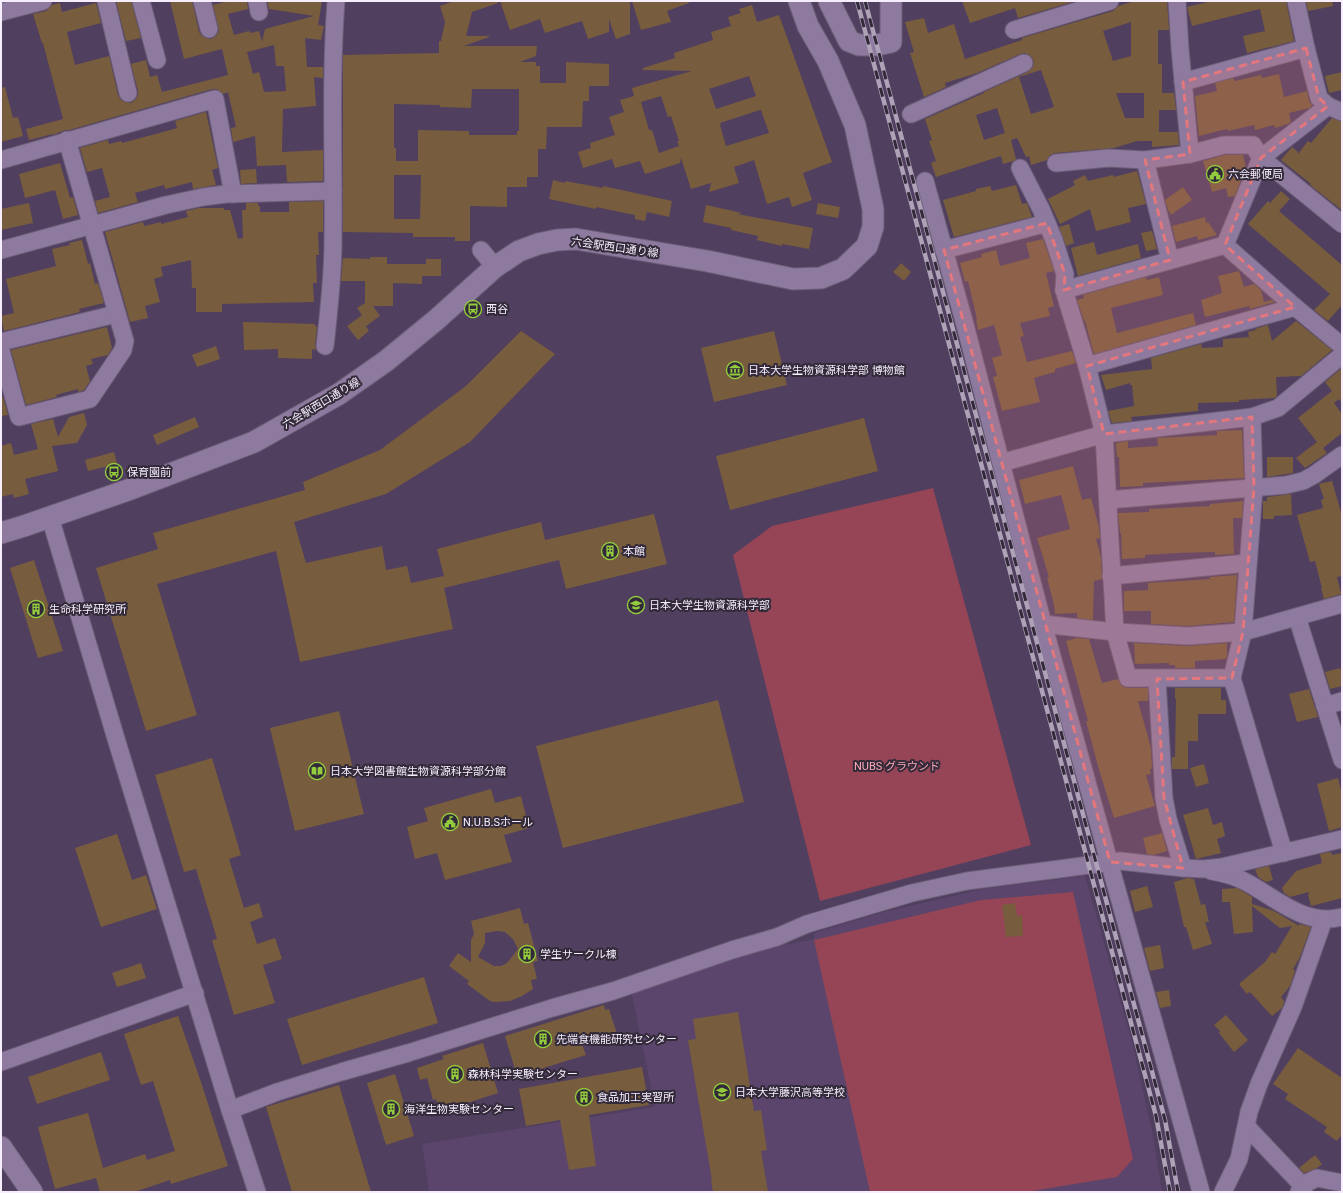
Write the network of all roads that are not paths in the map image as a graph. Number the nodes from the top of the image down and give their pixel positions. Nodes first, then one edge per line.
1 (43, 1) edge
2 (106, 1) edge
3 (141, 1) edge
4 (202, 1) edge
5 (336, 1) edge
6 (798, 1) edge
7 (829, 1) edge
8 (891, 1) edge
9 (1110, 1) edge
10 (1178, 1) edge
11 (1296, 1) edge
12 (1, 12) edge
13 (209, 29) dead end
14 (1014, 30) dead end
15 (1306, 48) junction
16 (157, 60) dead end
17 (1024, 63) dead end
18 (1183, 82) junction
19 (128, 93) dead end
20 (1335, 109) edge
21 (911, 114) dead end
22 (67, 140) junction
23 (1190, 154) junction
24 (1262, 158) junction
25 (1, 160) edge
26 (1146, 160) junction
27 (1056, 163) dead end
28 (1020, 168) dead end
29 (925, 181) dead end
30 (333, 191) junction
31 (233, 194) junction
32 (1046, 223) junction
33 (1342, 224) edge
34 (92, 226) junction
35 (1224, 245) junction
36 (1, 250) edge
37 (481, 250) dead end
38 (944, 250) junction
39 (1170, 260) junction
40 (495, 267) junction
41 (1064, 290) junction
42 (1295, 307) junction
43 (116, 314) junction
44 (1, 342) edge
45 (325, 346) dead end
46 (1342, 346) edge
47 (1, 351) edge
48 (1342, 355) edge
49 (1087, 366) junction
50 (1252, 417) junction
51 (1104, 434) junction
52 (1341, 459) edge
53 (1001, 463) junction
54 (1254, 488) junction
55 (1108, 500) junction
56 (50, 517) junction
57 (1, 533) edge
58 (1248, 564) junction
59 (1111, 576) junction
60 (1342, 604) edge
61 (1297, 618) junction
62 (1043, 624) junction
63 (1115, 632) junction
64 (1243, 632) junction
65 (1232, 678) junction
66 (1157, 679) junction
67 (1342, 701) edge
68 (1325, 706) junction
69 (1342, 760) edge
70 (1342, 840) edge
71 (1284, 853) junction
72 (1110, 862) junction
73 (1183, 868) junction
74 (1203, 869) junction
75 (1342, 917) edge
76 (1324, 919) junction
77 (195, 993) junction
78 (1, 1062) edge
79 (230, 1110) junction
80 (1247, 1127) junction
81 (1, 1147) edge
82 (1342, 1183) edge
83 (1302, 1190) edge
84 (32, 1192) edge
85 (257, 1192) edge
86 (1201, 1192) edge
87 (1223, 1192) edge

1 - 12 street
2 - 19 street
3 - 16 street
4 - 13 street
5 - 30 street
6 - 40 street, 六会駅西口通り線
7 - 8 street
9 - 14 street
10 - 18 street
11 - 15 street
15 - 18 street
15 - 20 street
17 - 21 street
18 - 23 street
20 - 24 street
22 - 25 street
22 - 31 street
22 - 34 street
23 - 24 street
23 - 26 street
24 - 33 street
24 - 35 street
26 - 27 street
26 - 39 street
28 - 32 street
29 - 38 street
30 - 31 street
30 - 45 street
31 - 34 street
32 - 38 street
32 - 41 street
34 - 36 street
34 - 43 street
35 - 39 street
35 - 42 street
37 - 40 street
38 - 53 street
39 - 41 street
40 - 56 street, 六会駅西口通り線
41 - 49 street
42 - 46 street
42 - 49 street
43 - 44 street
43 - 47 street
48 - 50 street
49 - 51 street
50 - 51 street
50 - 54 street
51 - 53 street
51 - 55 street
52 - 54 street
53 - 62 street
54 - 55 street
54 - 58 street
55 - 59 street
56 - 57 street, 六会駅西口通り線
56 - 77 street
58 - 59 street
58 - 64 street
59 - 63 street
60 - 61 street
61 - 64 street
61 - 68 street
62 - 63 street
62 - 72 street
63 - 64 street
63 - 66 street
64 - 65 street
65 - 66 street
65 - 71 street
66 - 73 street
67 - 68 street
68 - 69 street
70 - 71 street
71 - 74 street
72 - 73 street
72 - 79 street
72 - 86 street
73 - 74 street
74 - 76 street
75 - 76 street
76 - 80 street
77 - 78 street
77 - 79 street
79 - 85 street
80 - 83 street
80 - 87 street
81 - 84 street
82 - 83 street

